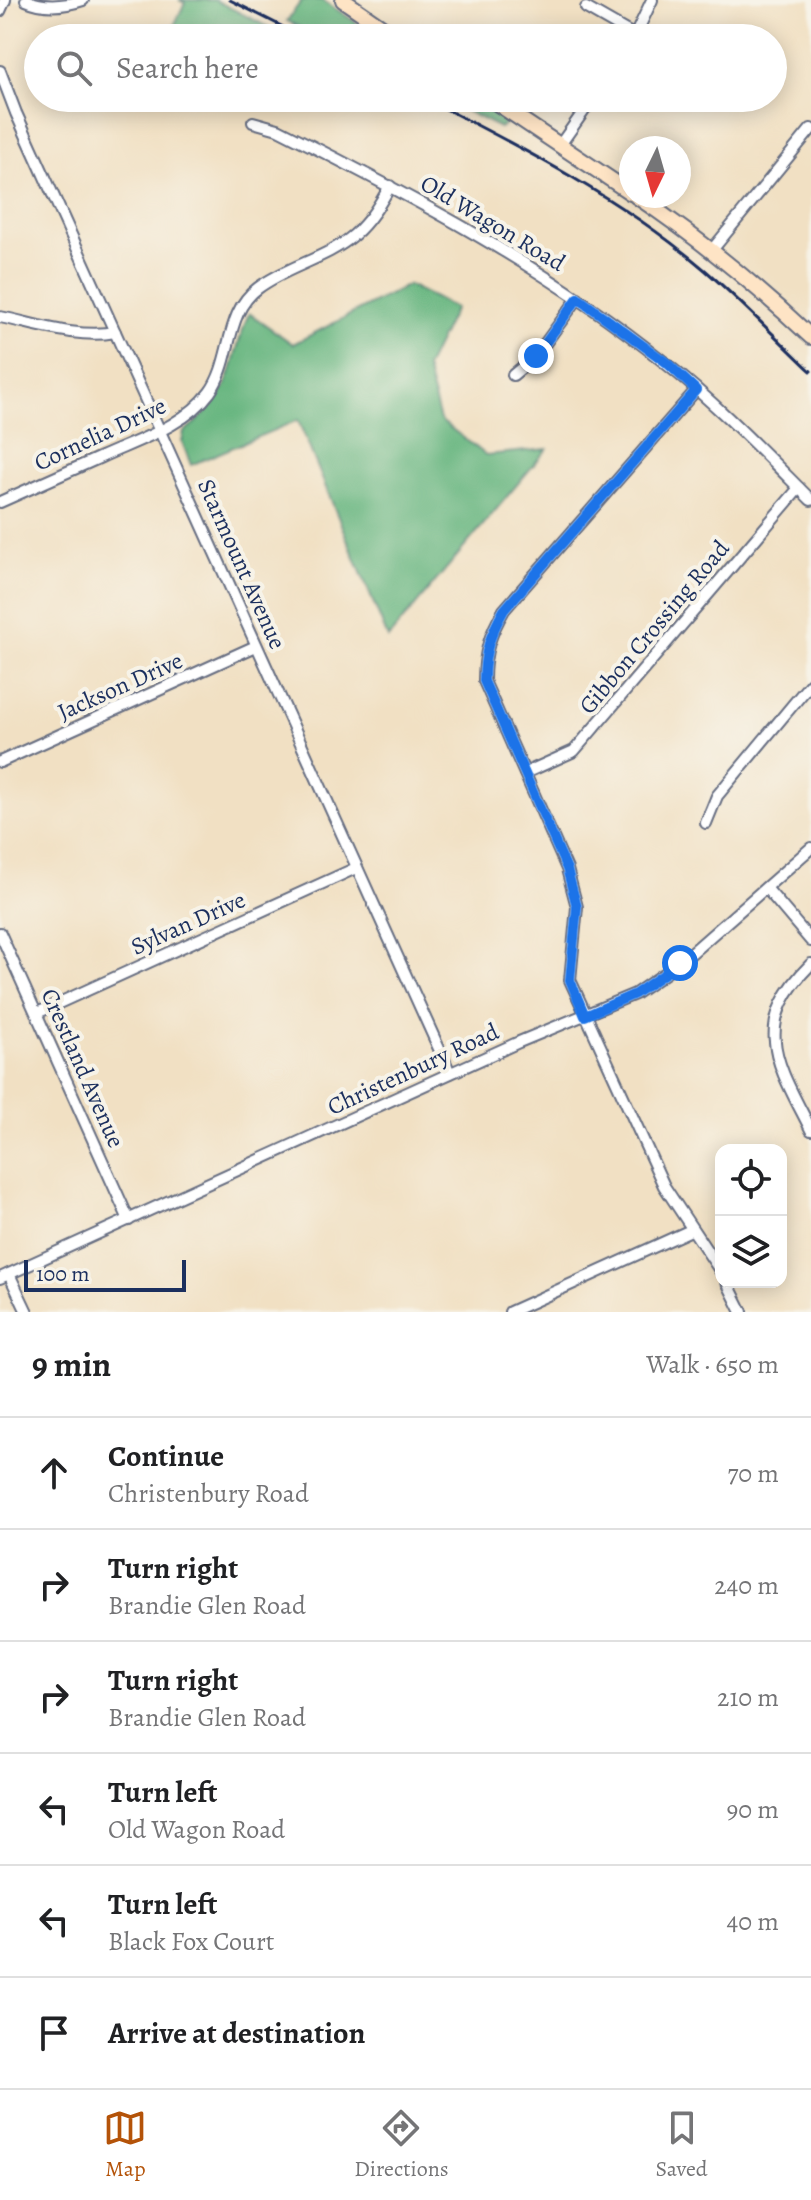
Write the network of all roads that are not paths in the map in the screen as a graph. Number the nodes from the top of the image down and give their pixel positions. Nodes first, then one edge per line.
1 (5, 0) edge
2 (26, 0) edge
3 (83, 0) edge
4 (343, 0) edge
5 (652, 0) edge
6 (586, 8) dead end
7 (0, 11) edge
8 (378, 24) edge
9 (613, 24) edge
10 (641, 24) edge
11 (0, 71) edge
12 (510, 112) edge
13 (583, 112) edge
14 (253, 122) dead end
15 (811, 129) edge
16 (560, 145) junction
17 (619, 185) edge
18 (390, 186) junction
19 (653, 208) edge
20 (712, 250) junction
21 (578, 298) junction
22 (0, 317) edge
23 (115, 332) junction
24 (811, 337) edge
25 (513, 375) dead end
26 (696, 390) junction
27 (160, 430) junction
28 (799, 488) junction
29 (811, 500) edge
30 (0, 502) edge
31 (256, 646) junction
32 (811, 683) edge
33 (0, 762) edge
34 (525, 773) junction
35 (706, 823) dead end
36 (811, 848) edge
37 (356, 868) junction
38 (767, 889) junction
39 (0, 933) edge
40 (811, 941) edge
41 (811, 964) edge
42 (37, 1013) junction
43 (585, 1016) junction
44 (450, 1073) junction
45 (811, 1130) edge
46 (129, 1220) junction
47 (691, 1230) junction
48 (715, 1264) edge
49 (5, 1276) edge
50 (730, 1288) edge
51 (27, 1312) edge
52 (510, 1312) edge
53 (742, 1312) edge

1 - 7 street
2 - 3 street
4 - 8 main road
5 - 10 street
6 - 9 street
11 - 23 street, Starmount Avenue
12 - 16 main road
13 - 16 street
14 - 18 street, Old Wagon Road
15 - 20 street
16 - 17 main road
18 - 21 street, Old Wagon Road
18 - 27 street, Cornelia Drive
19 - 20 main road
20 - 24 main road
21 - 25 street
21 - 26 street, Old Wagon Road
22 - 23 street
23 - 27 street, Starmount Avenue
26 - 28 street, Old Wagon Road
26 - 34 street
27 - 30 street, Cornelia Drive
27 - 31 street, Starmount Avenue
28 - 29 street, Old Wagon Road
28 - 34 street, Gibbon Crossing Road
31 - 33 street, Jackson Drive
31 - 37 street, Starmount Avenue
32 - 35 street
34 - 43 street
36 - 38 street, Christenbury Road
37 - 42 street, Sylvan Drive
37 - 44 street, Starmount Avenue
38 - 40 street
38 - 43 street, Christenbury Road
39 - 42 street, Crestland Avenue
41 - 45 street
42 - 46 street, Crestland Avenue
43 - 44 street, Christenbury Road
43 - 47 street
44 - 46 street, Christenbury Road
46 - 49 street, Christenbury Road
47 - 48 street
47 - 52 street
49 - 51 street
50 - 53 street

